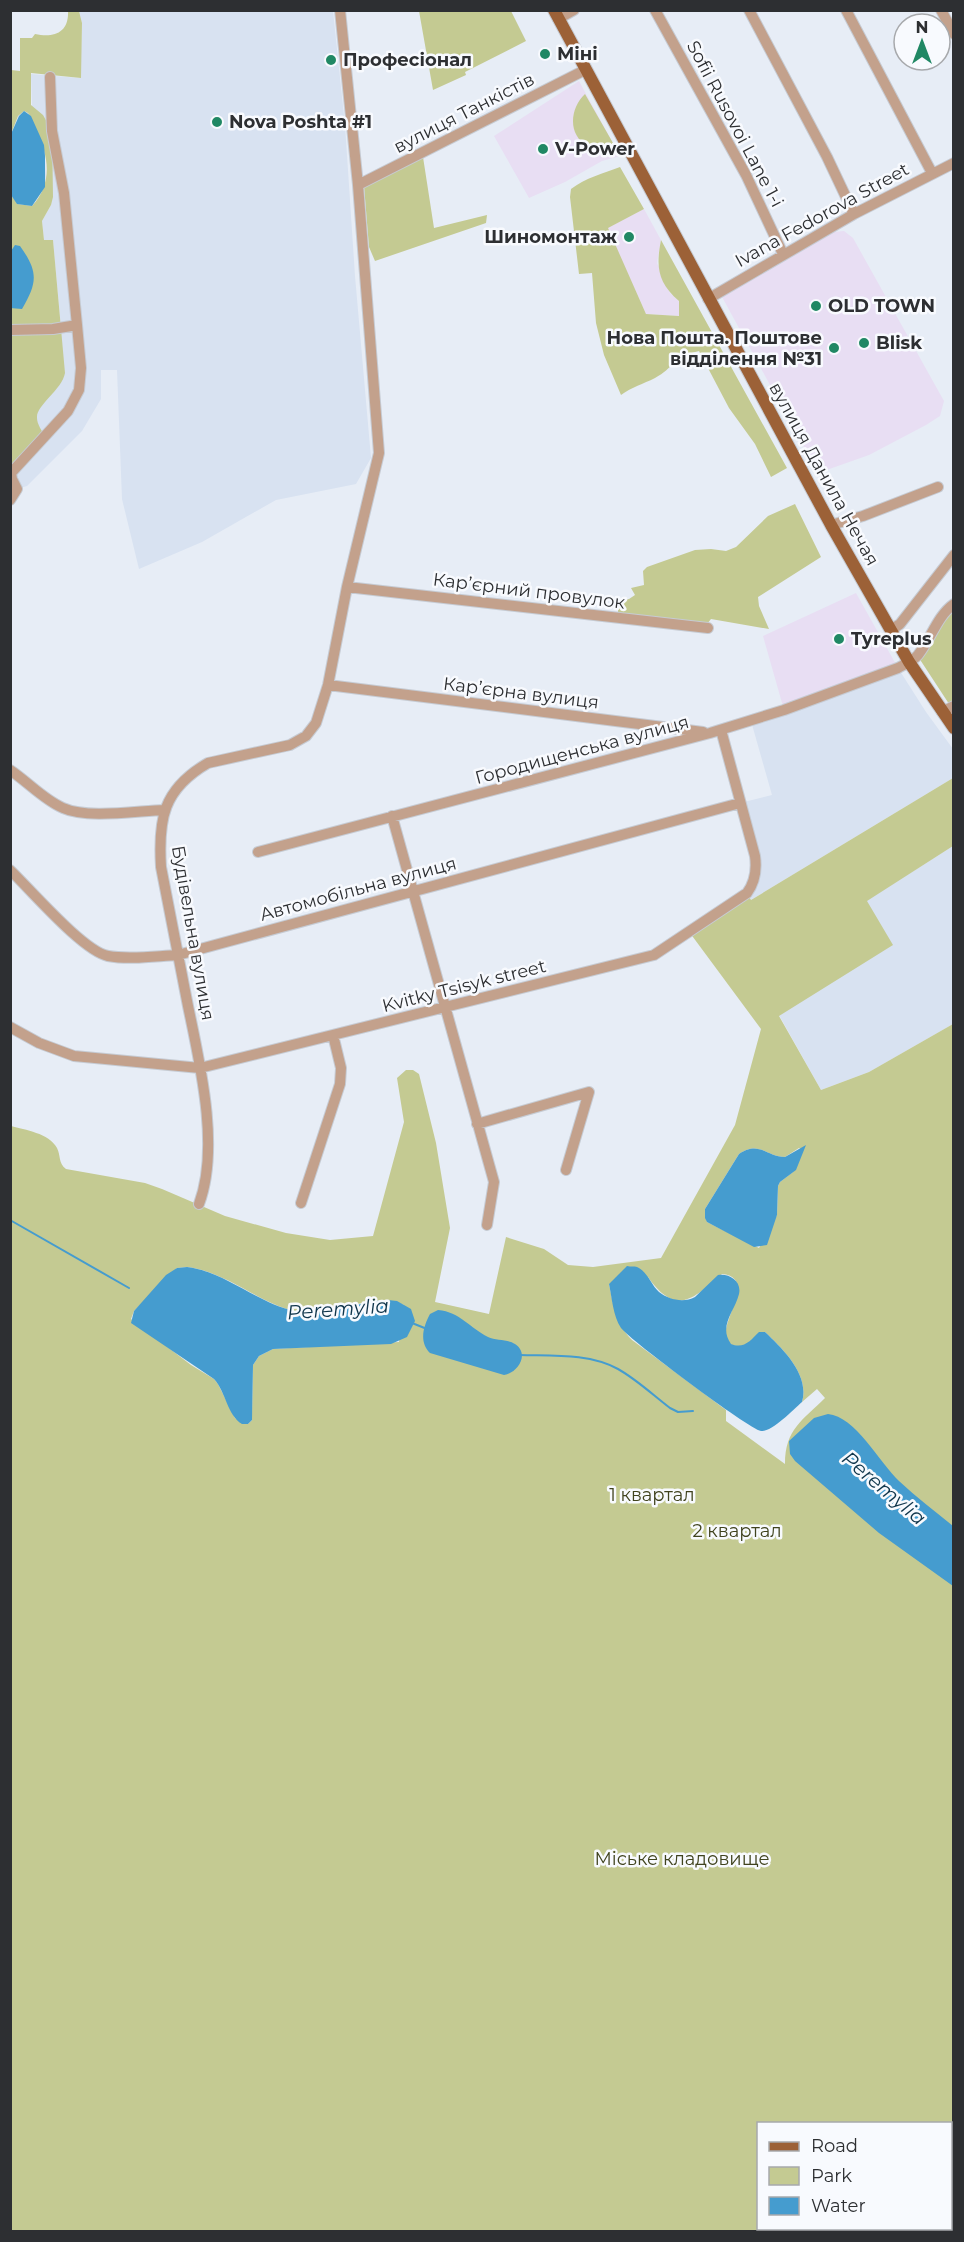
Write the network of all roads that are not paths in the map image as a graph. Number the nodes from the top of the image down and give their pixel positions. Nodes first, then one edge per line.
1 (340, 10) edge
2 (574, 10) edge
3 (655, 10) edge
4 (749, 10) edge
5 (846, 10) edge
6 (941, 10) edge
7 (556, 15) edge
8 (954, 34) edge
9 (585, 70) junction
10 (50, 77) dead end
11 (954, 163) edge
12 (932, 174) junction
13 (358, 185) junction
14 (854, 214) junction
15 (783, 254) junction
16 (708, 299) junction
17 (77, 325) junction
18 (10, 330) edge
19 (938, 487) dead end
20 (10, 500) edge
21 (831, 525) junction
22 (954, 555) edge
23 (347, 587) junction
24 (954, 604) edge
25 (708, 628) dead end
26 (891, 630) junction
27 (909, 662) junction
28 (328, 685) junction
29 (954, 706) edge
30 (942, 712) junction
31 (954, 728) edge
32 (716, 732) junction
33 (10, 770) edge
34 (740, 803) junction
35 (164, 810) junction
36 (392, 816) junction
37 (258, 852) dead end
38 (10, 870) edge
39 (413, 892) junction
40 (178, 955) junction
41 (445, 1008) junction
42 (10, 1027) edge
43 (333, 1035) junction
44 (200, 1068) junction
45 (477, 1124) junction
46 (566, 1170) dead end
47 (301, 1203) dead end
48 (199, 1204) dead end
49 (487, 1225) dead end

1 - 13 street, Будівельна вулиця
2 - 7 street
3 - 15 street, Sofii Rusovoi Lane 1-i
4 - 14 street
5 - 12 street
6 - 8 street
7 - 9 main road, вулиця Данила Нечая
9 - 13 street, вулиця Танкістів
9 - 16 main road, вулиця Данила Нечая
10 - 17 street
11 - 12 street, Ivana Fedorova Street
12 - 14 street, Ivana Fedorova Street
13 - 23 street, Будівельна вулиця
14 - 15 street, Ivana Fedorova Street
15 - 16 street, Ivana Fedorova Street
16 - 21 main road, вулиця Данила Нечая
17 - 18 street
17 - 20 street
19 - 21 street
21 - 26 main road, вулиця Данила Нечая
22 - 26 street
23 - 25 street, Карʼєрний провулок
23 - 28 street, Будівельна вулиця
24 - 27 street
26 - 27 main road, вулиця Данила Нечая
27 - 30 main road, вулиця Данила Нечая
27 - 32 street, Городищенська вулиця
28 - 32 street, Карʼєрна вулиця
28 - 35 street, Будівельна вулиця
29 - 30 street
30 - 31 main road, вулиця Данила Нечая
32 - 34 street, Kvitky Tsisyk street
32 - 36 street, Городищенська вулиця
33 - 35 street
34 - 39 street, Автомобільна вулиця
34 - 41 street, Kvitky Tsisyk street
35 - 40 street, Будівельна вулиця
36 - 37 street, Городищенська вулиця
36 - 39 street
38 - 40 street, Автомобільна вулиця
39 - 40 street, Автомобільна вулиця
39 - 41 street
40 - 44 street, Будівельна вулиця
41 - 43 street, Kvitky Tsisyk street
41 - 45 street
42 - 44 street, Kvitky Tsisyk street
43 - 44 street, Kvitky Tsisyk street
43 - 47 street
44 - 48 street, Будівельна вулиця
45 - 46 street
45 - 49 street

